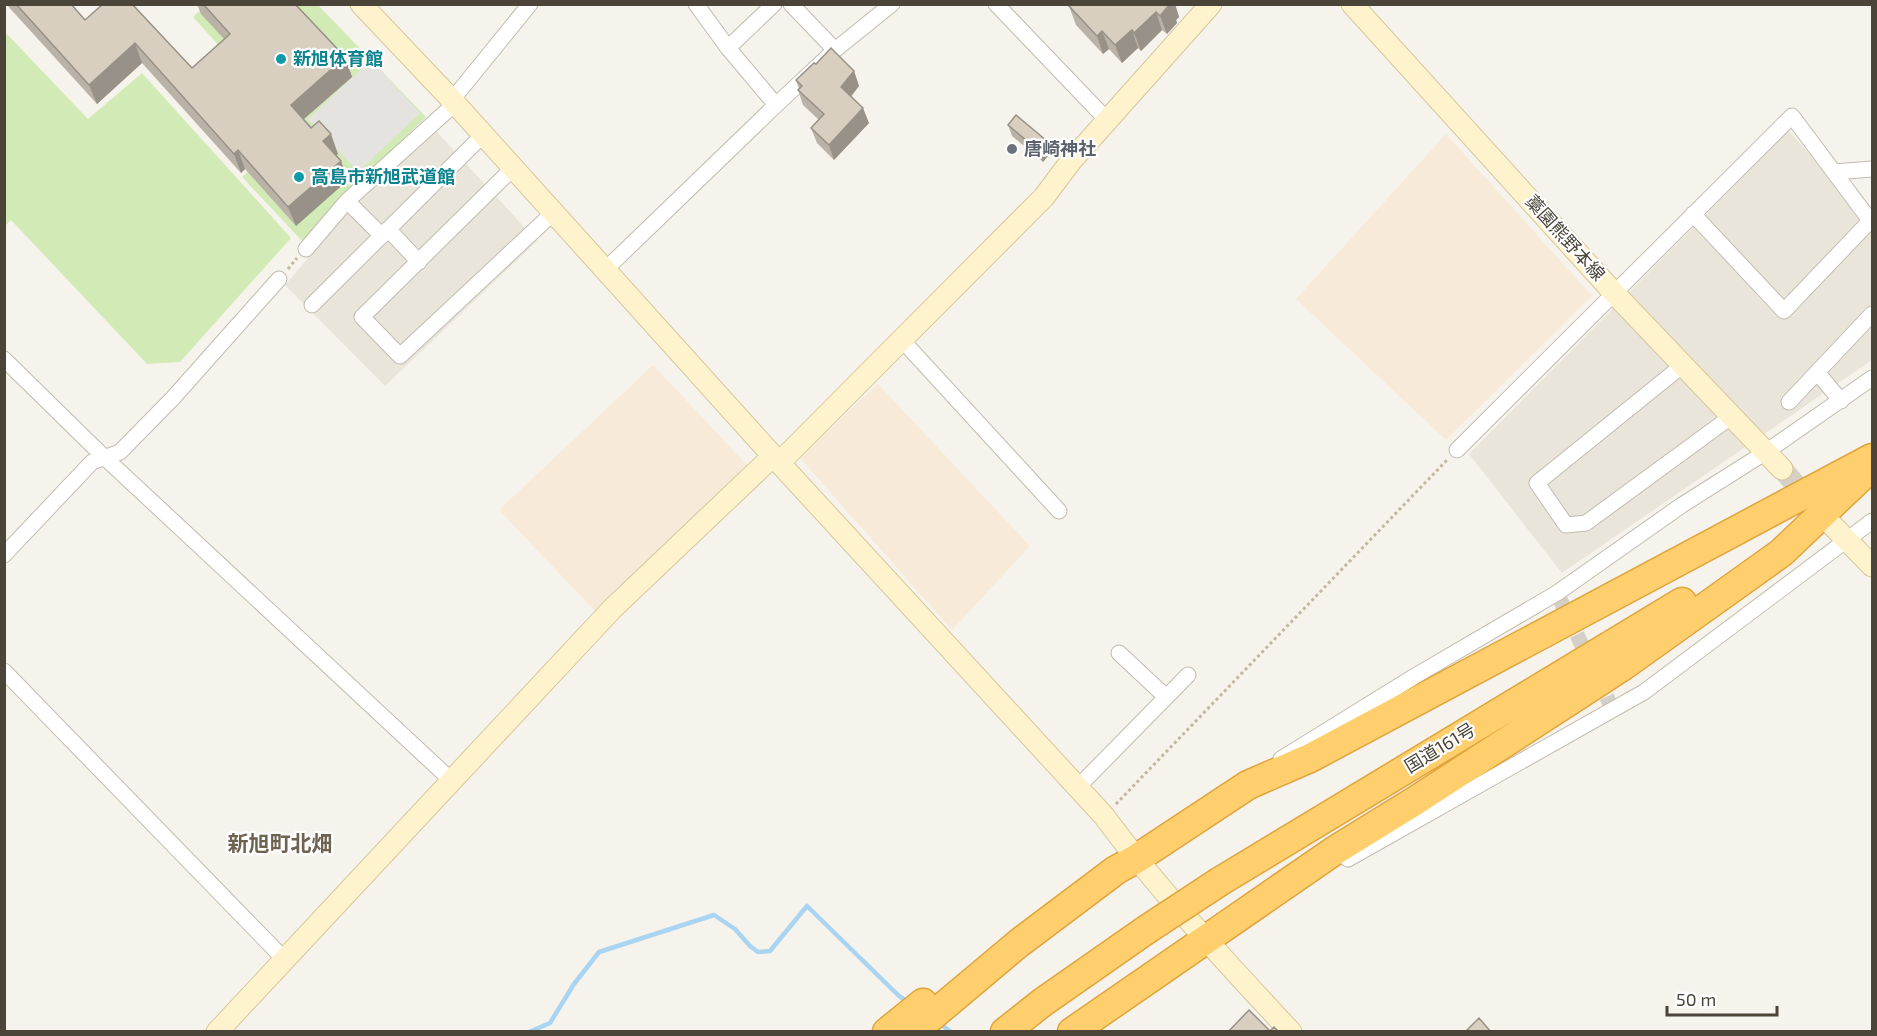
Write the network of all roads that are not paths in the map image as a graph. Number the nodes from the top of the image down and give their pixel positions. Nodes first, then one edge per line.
1 (361, 4) edge
2 (530, 4) edge
3 (696, 4) edge
4 (774, 4) edge
5 (791, 4) edge
6 (892, 4) edge
7 (996, 4) edge
8 (1211, 4) edge
9 (1352, 4) edge
10 (728, 48) junction
11 (835, 50) junction
12 (452, 100) junction
13 (776, 105) junction
14 (1108, 121) junction
15 (484, 134) junction
16 (514, 167) junction
17 (1872, 169) edge
18 (1834, 172) junction
19 (346, 201) junction
20 (554, 212) junction
21 (1693, 214) junction
22 (1871, 222) edge
23 (385, 233) junction
24 (306, 249) road end
25 (419, 262) junction
26 (606, 269) junction
27 (279, 279) road end
28 (1614, 293) junction
29 (312, 305) dead end
30 (1872, 314) edge
31 (902, 340) junction
32 (4, 359) edge
33 (1683, 365) junction
34 (1817, 372) junction
35 (1872, 378) edge
36 (1841, 401) junction
37 (1789, 402) dead end
38 (1732, 416) junction
39 (1457, 450) road end
40 (1766, 452) junction
41 (103, 456) junction
42 (1872, 458) edge
43 (776, 459) junction
44 (1872, 465) edge
45 (1782, 469) tunnel mouth
46 (1059, 511) dead end
47 (1872, 521) edge
48 (1832, 525) dead end
49 (1847, 541) junction
50 (4, 555) edge
51 (1872, 566) edge
52 (1119, 653) dead end
53 (4, 671) edge
54 (1188, 675) dead end
55 (1166, 697) junction
56 (451, 780) junction
57 (1248, 785) junction
58 (1077, 788) junction
59 (1334, 851) junction
60 (1136, 859) junction
61 (1206, 940) junction
62 (285, 960) junction
63 (1119, 1001) junction
64 (914, 1019) edge
65 (217, 1032) edge
66 (1005, 1032) edge
67 (1072, 1032) edge
68 (1085, 1032) edge
69 (1291, 1032) edge

1 - 12 street
2 - 12 street
3 - 10 street
4 - 10 street
5 - 11 street
6 - 11 street
7 - 14 street
8 - 14 street
9 - 28 street, 藁園熊野本線
10 - 13 street
11 - 13 street
12 - 15 street
12 - 19 street
13 - 26 street
14 - 31 street
15 - 16 street
15 - 23 street
16 - 20 street
16 - 25 street
17 - 18 street
18 - 21 street
18 - 22 street
19 - 23 street
19 - 24 street
20 - 25 street
20 - 26 street
21 - 22 street
21 - 28 street
23 - 25 street
23 - 29 street
26 - 43 street
27 - 41 street
28 - 33 street, 藁園熊野本線
28 - 39 street
30 - 34 street
31 - 43 street
31 - 46 street
32 - 41 street
33 - 38 street, 藁園熊野本線
33 - 38 street
34 - 36 street
34 - 37 street
35 - 36 street
36 - 40 street
38 - 40 street, 藁園熊野本線
40 - 45 street, 藁園熊野本線
40 - 57 street
41 - 50 street
41 - 56 street
42 - 57 highway
43 - 56 street
43 - 58 street
44 - 59 highway
44 - 66 highway, 国道161号, bridge
47 - 49 street
48 - 49 street
49 - 51 street
49 - 59 street
52 - 55 street
53 - 62 street
54 - 55 street
55 - 58 street
56 - 62 street
57 - 60 highway
58 - 60 street
59 - 61 highway
60 - 61 street
60 - 64 highway
61 - 63 highway
61 - 69 street
62 - 65 street
63 - 67 highway
63 - 68 highway

